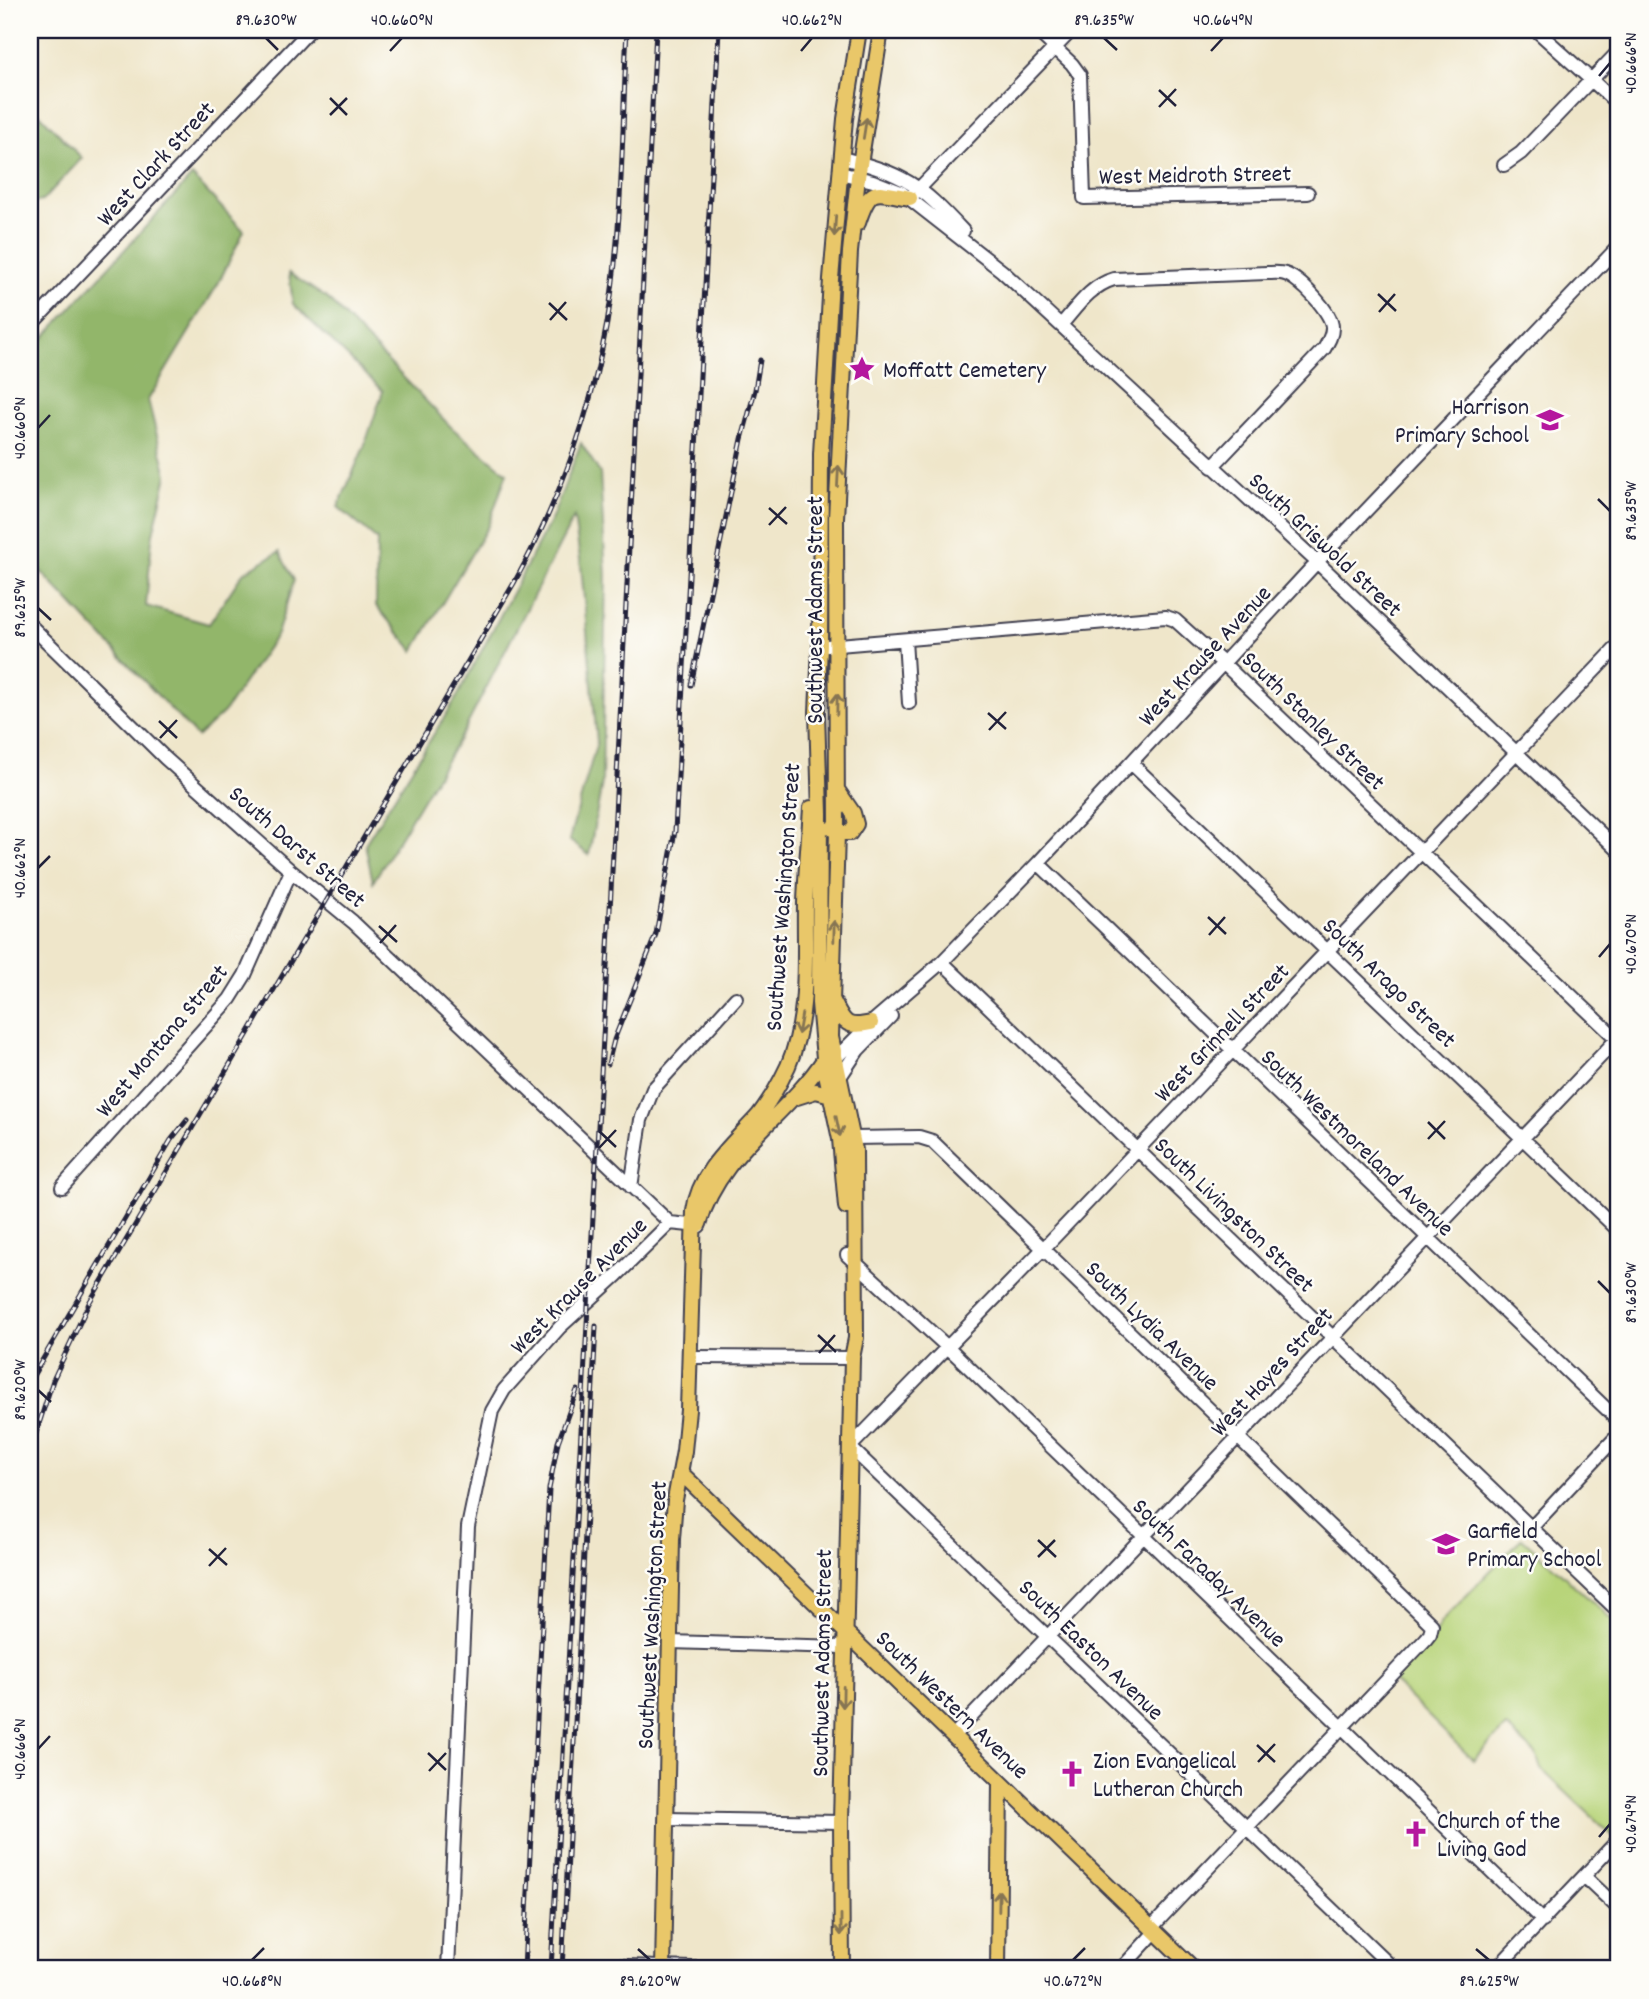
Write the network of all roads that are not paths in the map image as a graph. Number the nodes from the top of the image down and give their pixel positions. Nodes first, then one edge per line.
1 (310, 30) edge
2 (859, 30) edge
3 (881, 30) edge
4 (1035, 30) edge
5 (1072, 30) edge
6 (1536, 30) edge
7 (1055, 48) junction
8 (1619, 51) edge
9 (1592, 80) junction
10 (1619, 105) edge
11 (1504, 165) dead end
12 (841, 166) junction
13 (859, 170) junction
14 (1308, 192) dead end
15 (915, 193) junction
16 (1619, 246) edge
17 (848, 269) junction
18 (1061, 324) junction
19 (30, 326) edge
20 (1212, 467) junction
21 (1317, 562) junction
22 (30, 625) edge
23 (905, 640) junction
24 (820, 646) junction
25 (837, 646) junction
26 (1617, 651) edge
27 (1224, 664) junction
28 (909, 703) dead end
29 (817, 712) junction
30 (1515, 752) junction
31 (1132, 764) junction
32 (820, 813) junction
33 (837, 833) junction
34 (1619, 851) edge
35 (1421, 852) junction
36 (1038, 863) junction
37 (291, 871) junction
38 (1327, 950) junction
39 (942, 962) junction
40 (736, 998) dead end
41 (832, 999) junction
42 (871, 1023) junction
43 (831, 1038) joint
44 (1619, 1039) edge
45 (1232, 1051) junction
46 (830, 1060) junction
47 (840, 1077) junction
48 (830, 1094) junction
49 (792, 1098) junction
50 (853, 1138) junction
51 (1523, 1139) junction
52 (1137, 1149) junction
53 (62, 1187) dead end
54 (631, 1187) junction
55 (670, 1223) junction
56 (696, 1226) junction
57 (1619, 1231) edge
58 (1427, 1238) junction
59 (1043, 1249) junction
60 (851, 1259) junction
61 (1332, 1336) junction
62 (946, 1346) junction
63 (691, 1357) junction
64 (852, 1358) junction
65 (1619, 1421) edge
66 (1619, 1434) edge
67 (1238, 1436) junction
68 (850, 1447) junction
69 (680, 1472) junction
70 (1531, 1528) junction
71 (1143, 1536) junction
72 (846, 1580) junction
73 (827, 1599) junction
74 (1619, 1612) edge
75 (844, 1629) junction
76 (1048, 1636) junction
77 (670, 1642) junction
78 (844, 1647) junction
79 (1341, 1727) junction
80 (953, 1736) junction
81 (1000, 1782) junction
82 (666, 1819) junction
83 (841, 1822) junction
84 (1246, 1827) junction
85 (1619, 1839) edge
86 (1585, 1877) junction
87 (1619, 1909) edge
88 (1543, 1921) junction
89 (1153, 1930) junction
90 (595, 1965) dead end
91 (663, 1968) edge
92 (448, 1969) edge
93 (724, 1969) edge
94 (842, 1969) edge
95 (998, 1969) edge
96 (1121, 1969) edge
97 (1194, 1969) edge
98 (1394, 1969) edge
99 (1496, 1969) edge

1 - 19 street, West Clark Street
2 - 12 main road, Southwest Adams Street
13 -> 3 main road, Southwest Adams Street
4 - 7 street
5 - 7 street
6 - 9 street
7 - 14 street, West Meidroth Street
7 - 15 street
8 - 9 street
9 - 10 street
9 - 11 street
12 - 13 street, South Griswold Street
12 -> 24 main road, Southwest Adams Street
13 - 15 street, South Griswold Street
13 - 17 main road, Southwest Adams Street
15 - 17 main road
15 - 18 street, South Griswold Street
16 - 21 street, West Krause Avenue
25 -> 17 main road, Southwest Adams Street
18 - 20 street, South Griswold Street
18 - 20 street
20 - 21 street, South Griswold Street
21 - 27 street, West Krause Avenue
21 - 30 street, South Griswold Street
22 - 37 street, South Darst Street
23 - 25 street, South Stanley Street
23 - 27 street, South Stanley Street
23 - 28 street
24 - 25 street, South Stanley Street
24 - 29 main road, Southwest Adams Street
33 -> 25 main road, Southwest Adams Street
26 - 30 street, West Grinnell Street
27 - 31 street, West Krause Avenue
27 - 35 street, South Stanley Street
29 - 32 main road, Southwest Adams Street
29 -> 56 main road, Southwest Washington Street
30 - 34 street, South Griswold Street
30 - 35 street, West Grinnell Street
31 - 36 street, West Krause Avenue
31 - 38 street, South Arago Street
32 - 33 main road
32 - 46 main road, Southwest Adams Street
41 -> 33 main road, Southwest Adams Street
35 - 38 street, West Grinnell Street
35 - 44 street, South Stanley Street
36 - 39 street, West Krause Avenue
36 - 45 street, South Westmoreland Avenue
37 - 53 street, West Montana Street
37 - 54 street, South Darst Street
38 - 45 street, West Grinnell Street
38 - 51 street, South Arago Street
39 - 42 street, West Krause Avenue
39 - 47 street
39 - 52 street, South Livingston Street
40 - 54 street
41 - 42 main road
41 - 43 main road, Southwest Adams Street
42 - 46 street, West Krause Avenue
43 - 46 main road, Southwest Washington Street
44 - 51 street, West Hayes Street
45 - 52 street, West Grinnell Street
45 - 58 street, South Westmoreland Avenue
46 - 47 main road, Southwest Adams Street
46 - 48 main road, Southwest Adams Street
46 - 49 main road, Southwest Washington Street
47 - 50 main road, Southwest Adams Street
48 - 49 main road
48 -> 60 main road, Southwest Adams Street
49 - 56 main road, Southwest Washington Street
50 - 59 street, South Lydia Avenue
50 - 60 main road, Southwest Adams Street
51 - 57 street, South Arago Street
51 - 58 street, West Hayes Street
52 - 59 street, West Grinnell Street
52 - 61 street, South Livingston Street
54 - 55 street, South Darst Street
55 - 56 street
55 - 92 street, West Krause Avenue
56 - 63 main road, Southwest Washington Street
58 - 61 street, West Hayes Street
58 - 65 street, South Westmoreland Avenue
59 - 62 street, West Grinnell Street
59 - 67 street, South Lydia Avenue
60 - 62 street, South Faraday Avenue
60 - 64 main road, Southwest Adams Street
61 - 67 street, West Hayes Street
61 - 70 street, South Livingston Street
62 - 68 street, West Grinnell Street
62 - 71 street, South Faraday Avenue
63 - 64 street
63 - 69 main road, Southwest Washington Street
64 - 68 main road, Southwest Adams Street
66 - 70 street
67 - 71 street, West Hayes Street
67 - 79 street, South Lydia Avenue
68 - 72 main road, Southwest Adams Street
68 - 76 street, South Easton Avenue
69 - 73 main road, South Western Avenue
69 - 77 main road, Southwest Washington Street
70 - 74 street, South Livingston Street
71 - 76 street, West Hayes Street
71 - 79 street, South Faraday Avenue
72 - 73 main road
72 - 75 main road, Southwest Adams Street
73 - 75 main road, South Western Avenue
75 - 78 main road, Southwest Adams Street
75 - 80 main road, South Western Avenue
76 - 80 street, West Hayes Street
76 - 84 street, South Easton Avenue
77 - 78 street
77 - 82 main road, Southwest Washington Street
78 -> 83 main road, Southwest Adams Street
79 - 84 street
79 - 88 street, South Faraday Avenue
80 - 81 main road, South Western Avenue
81 - 89 main road, South Western Avenue
95 -> 81 main road
82 - 83 street
82 - 91 main road, Southwest Washington Street
83 -> 94 main road, Southwest Adams Street
84 - 89 street
84 - 98 street, South Easton Avenue
85 - 86 street
86 - 87 street
86 - 88 street
88 - 99 street
89 - 96 street
89 - 97 main road, South Western Avenue
90 - 91 street
91 - 93 street

